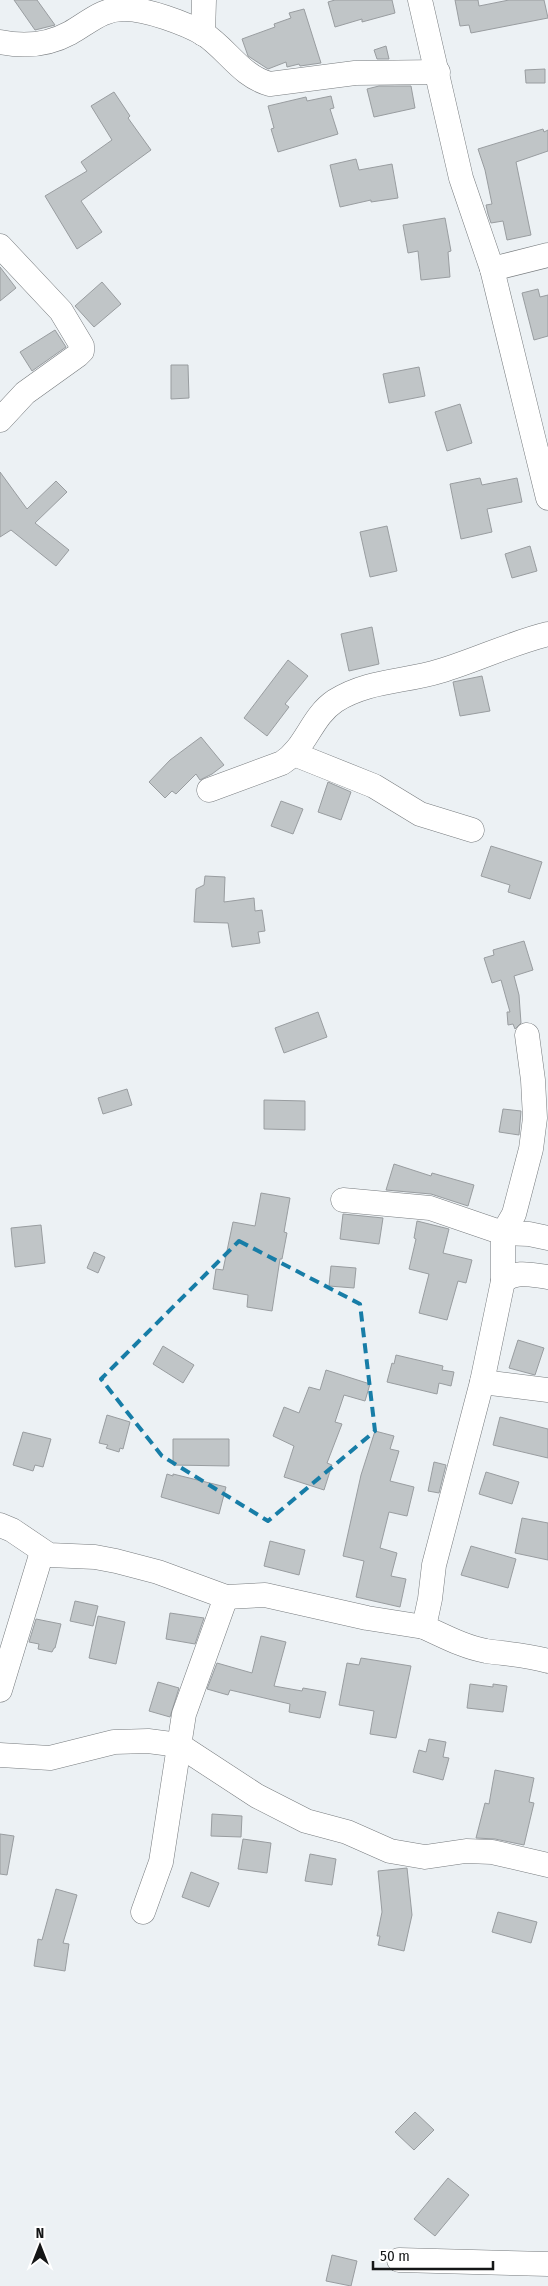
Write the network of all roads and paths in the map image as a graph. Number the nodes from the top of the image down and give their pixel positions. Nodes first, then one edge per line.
1 (204, 0) edge
2 (420, 0) edge
3 (204, 34) junction
4 (0, 42) edge
5 (438, 72) junction
6 (0, 246) edge
7 (548, 255) edge
8 (492, 269) junction
9 (0, 420) edge
10 (548, 498) edge
11 (548, 634) edge
12 (294, 754) junction
13 (209, 790) dead end
14 (472, 830) dead end
15 (527, 1035) dead end
16 (343, 1200) dead end
17 (503, 1233) junction
18 (548, 1238) edge
19 (548, 1277) edge
20 (503, 1282) junction
21 (482, 1382) junction
22 (548, 1390) edge
23 (0, 1525) edge
24 (42, 1552) junction
25 (226, 1597) junction
26 (424, 1627) junction
27 (548, 1661) edge
28 (0, 1690) edge
29 (179, 1745) junction
30 (0, 1755) edge
31 (548, 1865) edge
32 (143, 1912) dead end
33 (399, 2260) dead end
34 (548, 2264) edge

1 - 3 street
2 - 5 street
3 - 4 street
3 - 5 street
5 - 8 street
6 - 9 street
7 - 8 street
8 - 10 street
11 - 12 street
12 - 13 street
12 - 14 street
15 - 17 street
16 - 17 street
17 - 18 street
17 - 20 street
19 - 20 street
20 - 21 street
21 - 22 street
21 - 26 street
23 - 24 street
24 - 25 street
24 - 28 street
25 - 26 street
25 - 29 street
26 - 27 street
29 - 30 street
29 - 31 street
29 - 32 street
33 - 34 street

